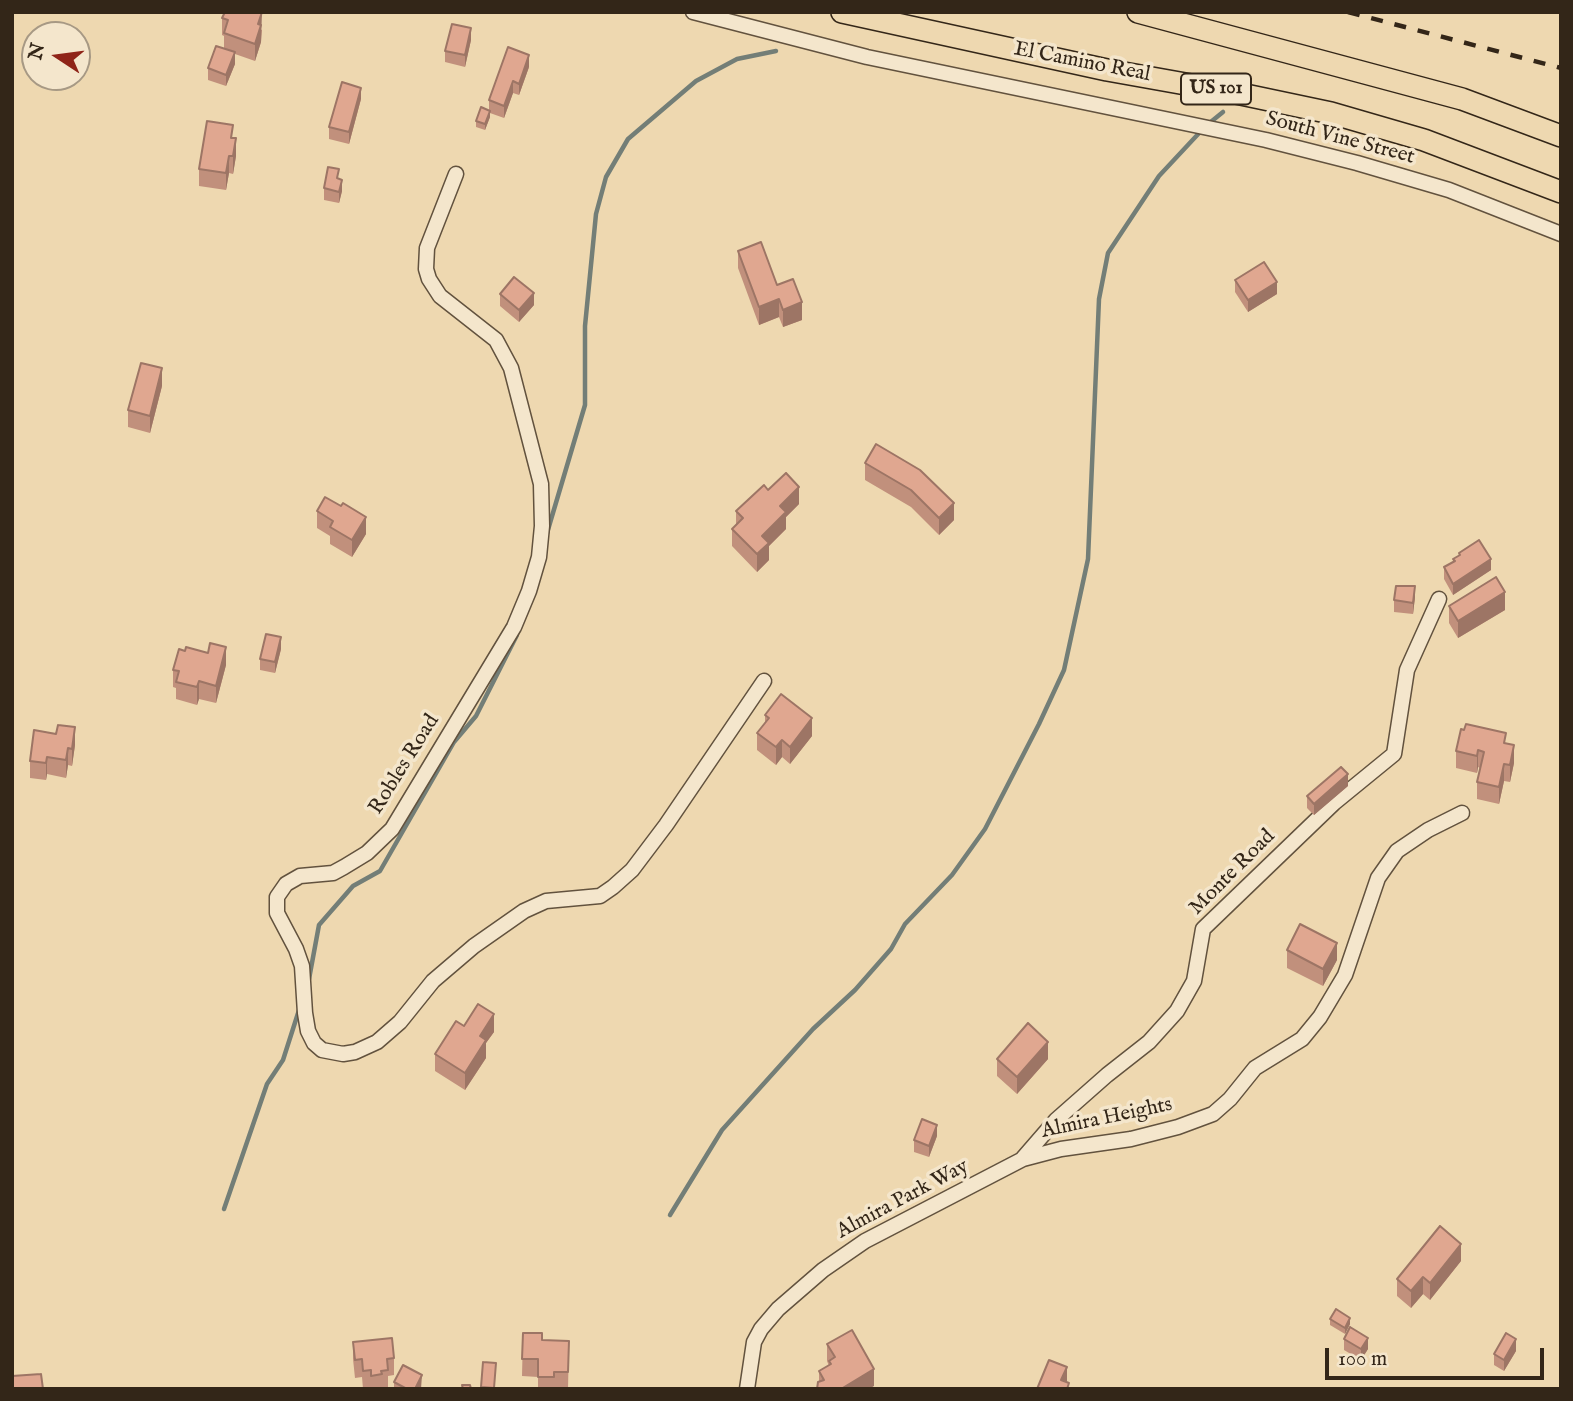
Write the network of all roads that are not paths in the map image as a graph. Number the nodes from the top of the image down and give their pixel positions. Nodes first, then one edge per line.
1 (693, 12) edge
2 (842, 12) edge
3 (1138, 12) edge
4 (1561, 136) edge
5 (456, 174) dead end
6 (1561, 192) edge
7 (1561, 234) edge
8 (1438, 599) dead end
9 (764, 681) dead end
10 (1462, 813) dead end
11 (1023, 1159) junction
12 (747, 1389) edge

1 - 7 street, South Vine Street
2 - 6 highway, El Camino Real / US 101
3 - 4 highway, US 101
5 - 9 street, Robles Road
8 - 11 street, Monte Road
10 - 11 street, Almira Heights
11 - 12 street, Almira Park Way

